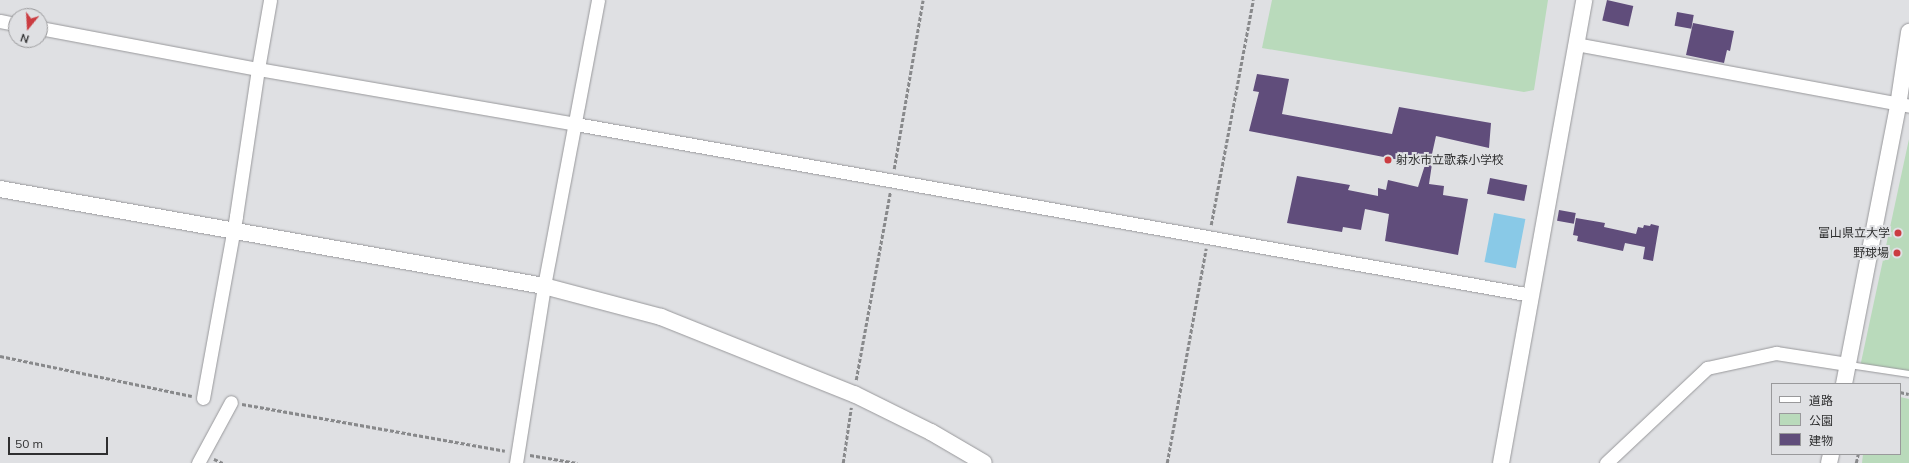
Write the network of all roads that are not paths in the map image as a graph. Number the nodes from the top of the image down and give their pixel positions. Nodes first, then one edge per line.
1 (270, 0) edge
2 (598, 0) edge
3 (1584, 0) edge
4 (48, 30) edge
5 (1909, 32) edge
6 (1576, 44) junction
7 (258, 69) junction
8 (1903, 106) edge
9 (576, 124) junction
10 (0, 189) edge
11 (233, 232) junction
12 (544, 286) junction
13 (1531, 295) junction
14 (1847, 364) junction
15 (1909, 374) edge
16 (1844, 383) edge
17 (203, 398) road end
18 (231, 402) road end
19 (517, 458) edge
20 (198, 463) edge
21 (984, 463) edge
22 (1501, 463) edge
23 (1606, 463) edge

1 - 7 street
2 - 9 street
3 - 6 street
4 - 7 street
5 - 8 street
6 - 8 street
6 - 13 street
7 - 9 street
7 - 11 street
8 - 14 street
9 - 12 street
9 - 13 street
10 - 11 street
11 - 12 street
11 - 17 street
12 - 19 street
12 - 21 street
13 - 22 street
14 - 15 lane
14 - 16 street
14 - 23 street
18 - 20 street

